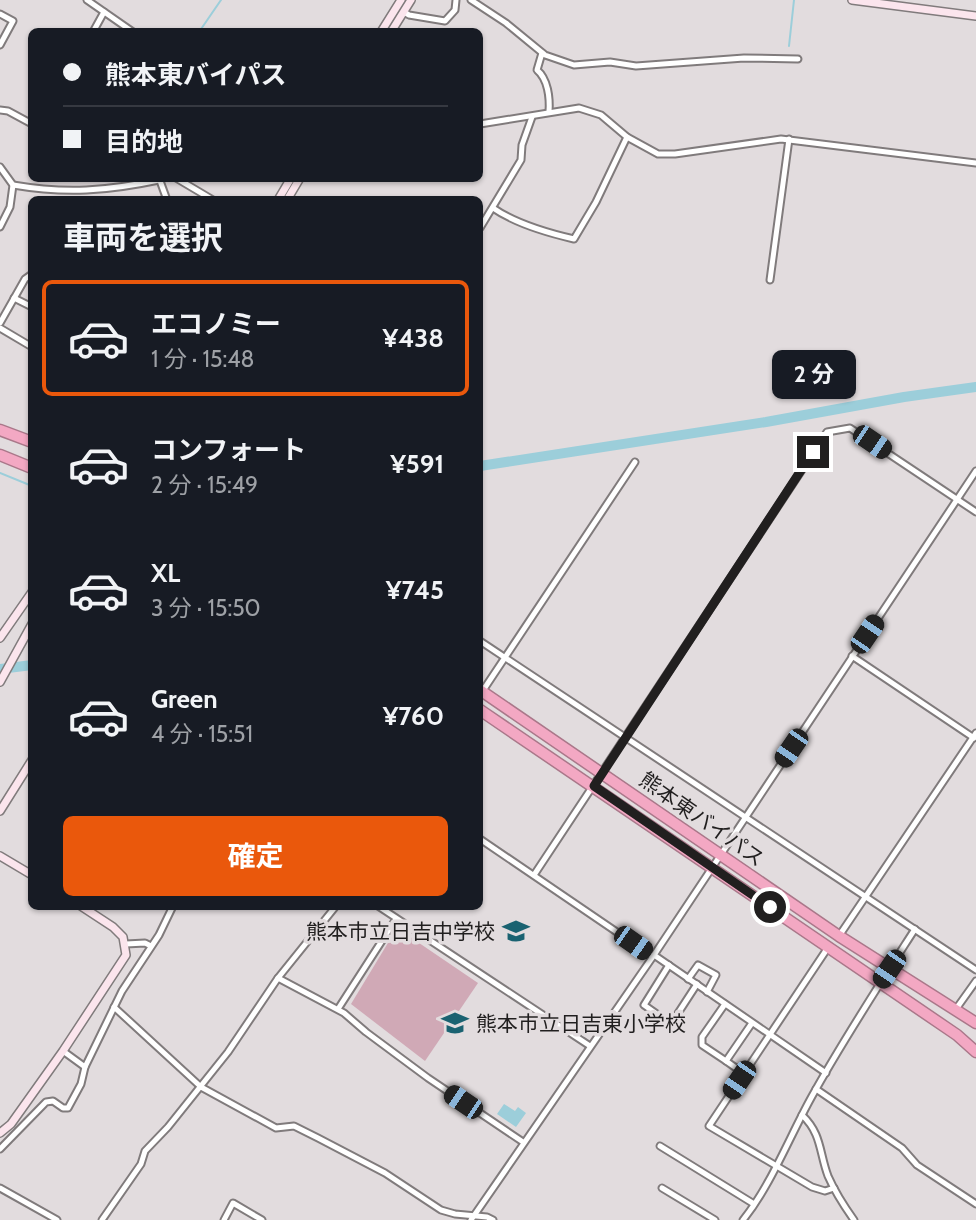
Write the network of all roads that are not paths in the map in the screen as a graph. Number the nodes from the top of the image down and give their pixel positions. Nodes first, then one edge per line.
1 (87, 0) edge
2 (401, 0) edge
3 (411, 0) edge
4 (456, 0) edge
5 (471, 0) edge
6 (852, 0) edge
7 (104, 12) junction
8 (404, 12) junction
9 (0, 14) edge
10 (976, 16) edge
11 (95, 28) edge
12 (128, 28) edge
13 (384, 28) edge
14 (394, 28) edge
15 (0, 45) edge
16 (542, 53) junction
17 (798, 59) dead end
18 (0, 110) edge
19 (549, 112) junction
20 (532, 117) junction
21 (28, 122) edge
22 (483, 124) edge
23 (627, 137) junction
24 (789, 139) junction
25 (976, 163) edge
26 (0, 167) edge
27 (146, 182) edge
28 (183, 182) edge
29 (13, 184) junction
30 (206, 196) edge
31 (494, 208) junction
32 (483, 224) edge
33 (0, 227) edge
34 (28, 277) edge
35 (769, 281) dead end
36 (14, 298) junction
37 (28, 305) edge
38 (0, 323) edge
39 (0, 328) edge
40 (28, 345) edge
41 (0, 430) edge
42 (28, 440) edge
43 (0, 455) edge
44 (635, 462) dead end
45 (28, 466) edge
46 (976, 471) edge
47 (958, 499) junction
48 (976, 512) edge
49 (28, 598) edge
50 (28, 631) edge
51 (0, 638) edge
52 (483, 643) edge
53 (852, 656) junction
54 (505, 657) junction
55 (0, 682) edge
56 (483, 688) edge
57 (483, 692) edge
58 (483, 712) edge
59 (975, 737) edge
60 (626, 738) junction
61 (28, 766) edge
62 (602, 774) junction
63 (594, 786) junction
64 (0, 811) edge
65 (745, 816) junction
66 (483, 841) edge
67 (719, 855) junction
68 (0, 856) edge
69 (710, 868) junction
70 (28, 874) edge
71 (534, 875) junction
72 (866, 897) junction
73 (87, 910) edge
74 (171, 910) edge
75 (333, 910) edge
76 (383, 910) edge
77 (396, 919) junction
78 (915, 929) junction
79 (839, 936) junction
80 (126, 944) junction
81 (151, 946) junction
82 (829, 946) junction
83 (653, 956) junction
84 (669, 965) junction
85 (889, 969) junction
86 (976, 970) edge
87 (278, 978) junction
88 (688, 979) junction
89 (907, 981) junction
90 (976, 981) edge
91 (880, 982) junction
92 (697, 985) junction
93 (707, 992) junction
94 (725, 1004) junction
95 (114, 1007) junction
96 (338, 1009) junction
97 (956, 1009) junction
98 (752, 1023) junction
99 (976, 1023) edge
100 (976, 1030) edge
101 (770, 1035) junction
102 (957, 1035) junction
103 (590, 1046) junction
104 (976, 1046) edge
105 (63, 1051) junction
106 (976, 1052) edge
107 (726, 1061) junction
108 (85, 1067) junction
109 (736, 1068) dead end
110 (826, 1073) junction
111 (201, 1087) junction
112 (816, 1089) junction
113 (802, 1115) junction
114 (0, 1133) edge
115 (523, 1142) junction
116 (660, 1146) dead end
117 (0, 1149) edge
118 (775, 1166) junction
119 (0, 1188) edge
120 (662, 1188) dead end
121 (834, 1188) junction
122 (754, 1204) junction
123 (976, 1204) edge
124 (252, 1217) edge
125 (472, 1218) edge
126 (57, 1220) edge
127 (102, 1220) edge
128 (224, 1220) edge
129 (262, 1220) edge
130 (493, 1220) edge
131 (715, 1220) edge
132 (743, 1220) edge
133 (854, 1220) edge

1 - 7 street
2 - 13 street
3 - 8 street
4 - 8 street
5 - 16 street
6 - 10 street
7 - 11 street
7 - 12 street
8 - 14 street
9 - 15 street
16 - 17 street
16 - 19 street
18 - 21 street
19 - 20 street
19 - 23 street
20 - 22 street
20 - 31 street
23 - 24 street
23 - 31 street
24 - 25 street
24 - 35 street
26 - 29 street
27 - 29 street
28 - 30 street
29 - 33 street
31 - 32 street
34 - 36 street
36 - 37 street
36 - 38 street
39 - 40 street
41 - 42 highway
43 - 45 highway
44 - 54 street
46 - 47 street
47 - 48 street
47 - 53 street
47 - 60 street
49 - 51 street
50 - 55 street
52 - 54 street
53 - 59 street
53 - 65 street
54 - 56 street
54 - 60 street
57 - 62 highway, 熊本東バイパス
58 - 63 highway, 熊本東バイパス
59 - 72 street
60 - 62 street
60 - 65 street
61 - 64 street
62 - 63 street
62 - 67 highway, 熊本東バイパス
63 - 69 highway, 熊本東バイパス
63 - 71 street
65 - 67 street
65 - 72 street
66 - 71 street
67 - 69 street
67 - 79 highway, 熊本東バイパス
68 - 70 street
69 - 82 highway, 熊本東バイパス
69 - 83 street
71 - 83 street
72 - 78 street
72 - 79 street
73 - 80 street
74 - 81 street
75 - 87 street
76 - 77 street
77 - 96 street
77 - 103 street
78 - 85 street
78 - 86 street
79 - 85 highway, 熊本東バイパス
80 - 81 street
80 - 105 street
81 - 95 street
82 - 91 highway, 熊本東バイパス
82 - 101 street
83 - 84 street
83 - 103 street
84 - 88 street
84 - 92 street
85 - 89 highway, 熊本東バイパス
85 - 91 street
87 - 96 street
87 - 111 street
88 - 92 street
88 - 93 street
89 - 97 highway, 熊本東バイパス
89 - 100 highway
90 - 97 street
91 - 102 highway, 熊本東バイパス
91 - 110 street
92 - 93 street
93 - 94 street
94 - 98 street
94 - 107 street
95 - 108 street
95 - 111 street
96 - 115 street
97 - 99 highway, 熊本東バイパス
98 - 101 street
98 - 107 street
101 - 110 street
101 - 118 street
102 - 104 highway
102 - 106 highway, 熊本東バイパス
103 - 115 street
105 - 108 street
105 - 114 street
107 - 109 street
108 - 117 street
110 - 112 street
111 - 125 street
111 - 127 street
112 - 113 street
112 - 123 street
113 - 118 street
113 - 121 street
115 - 125 street
116 - 122 street
118 - 121 street
118 - 122 street
119 - 126 street
120 - 131 street
121 - 133 street
122 - 132 street
124 - 128 street
124 - 129 street
125 - 130 street

